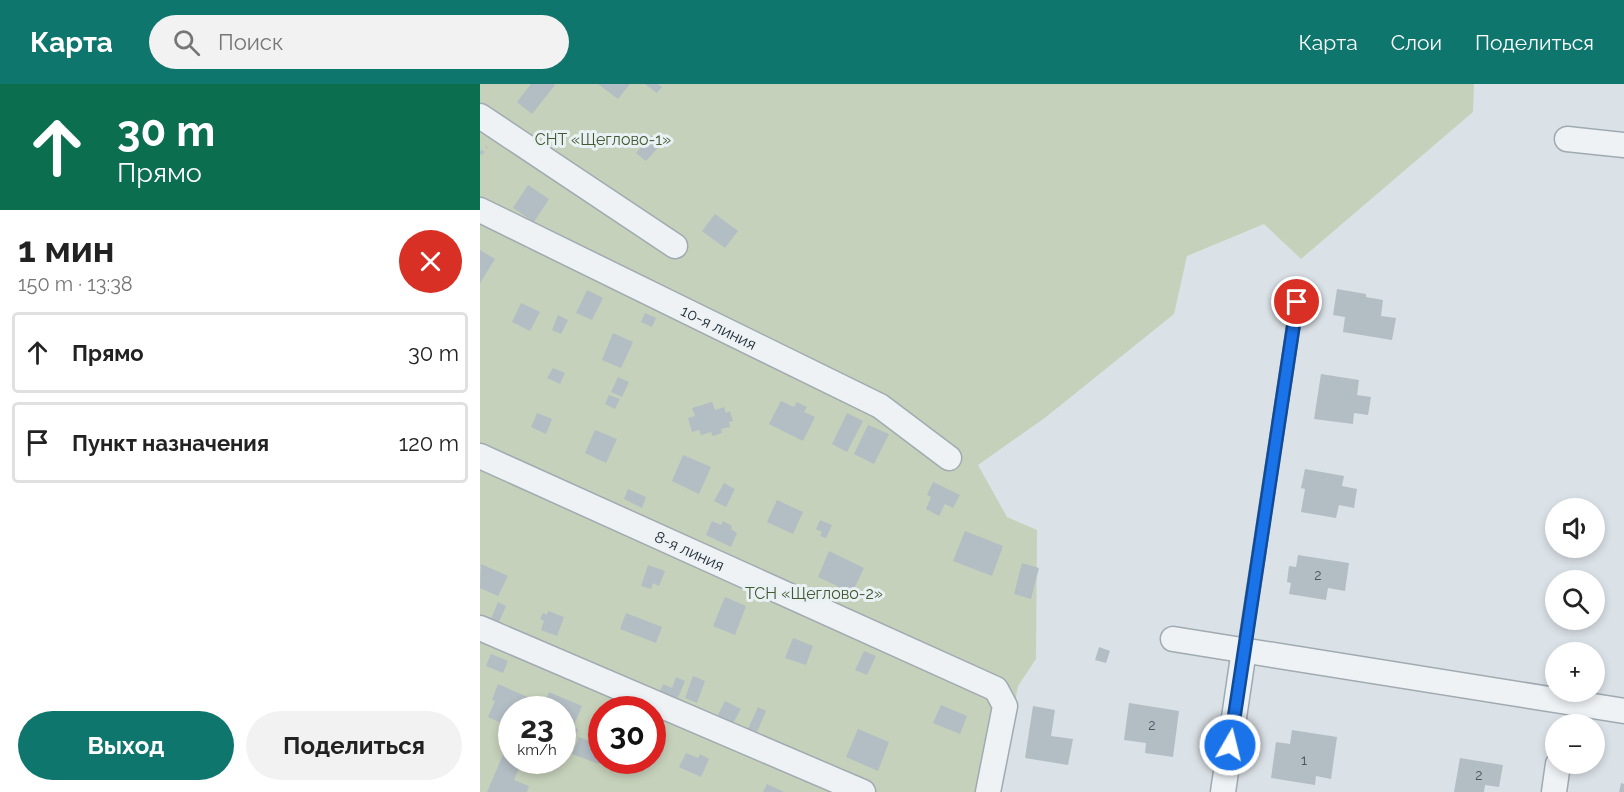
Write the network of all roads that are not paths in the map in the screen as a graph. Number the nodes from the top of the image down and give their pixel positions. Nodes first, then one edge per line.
1 (480, 116) edge
2 (1567, 139) dead end
3 (1624, 145) edge
4 (480, 210) edge
5 (675, 246) dead end
6 (1297, 302) dead end
7 (480, 456) edge
8 (949, 458) dead end
9 (480, 628) edge
10 (1173, 639) dead end
11 (1244, 650) junction
12 (1624, 711) edge
13 (1566, 713) edge
14 (1557, 774) edge
15 (863, 792) edge
16 (988, 792) edge
17 (1223, 792) edge
18 (1554, 792) edge

1 - 5 street
2 - 3 street
4 - 8 street, 10-я линия
6 - 11 lane
7 - 16 street, 8-я линия
9 - 15 street
10 - 11 street
11 - 13 street
11 - 17 street
12 - 13 street
14 - 18 street

